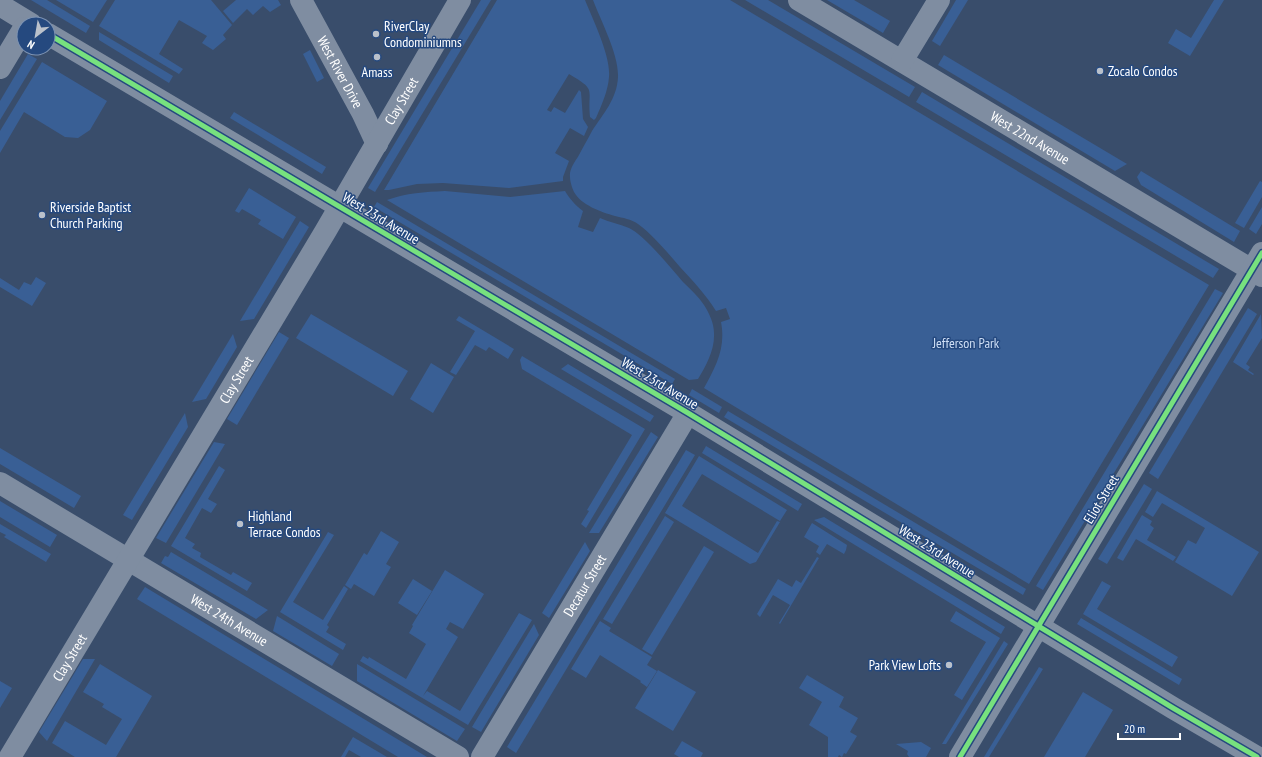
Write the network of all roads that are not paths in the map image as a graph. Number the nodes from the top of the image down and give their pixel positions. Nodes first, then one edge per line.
1 (302, 0) edge
2 (460, 0) edge
3 (799, 0) edge
4 (939, 0) edge
5 (0, 6) edge
6 (16, 17) edge
7 (56, 39) edge
8 (16, 42) edge
9 (902, 62) junction
10 (0, 68) edge
11 (377, 144) junction
12 (340, 207) junction
13 (1259, 267) edge
14 (688, 413) junction
15 (0, 483) edge
16 (128, 560) junction
17 (1039, 626) junction
18 (10, 757) edge
19 (458, 757) edge
20 (482, 757) edge
21 (960, 757) edge
22 (1257, 757) edge

1 - 11 street, West River Drive
2 - 11 street, Clay Street
3 - 9 street, West 22nd Avenue
4 - 9 street
5 - 6 street
7 - 12 street, West 23rd Avenue
8 - 10 street
9 - 13 street, West 22nd Avenue
11 - 12 street, Clay Street
12 - 14 street, West 23rd Avenue
12 - 16 street, Clay Street
13 - 17 street, Eliot Street
14 - 17 street, West 23rd Avenue
14 - 20 street, Decatur Street
15 - 16 street, West 24th Avenue
16 - 18 street, Clay Street
16 - 19 street, West 24th Avenue
17 - 21 street, Eliot Street
17 - 22 street, West 23rd Avenue

